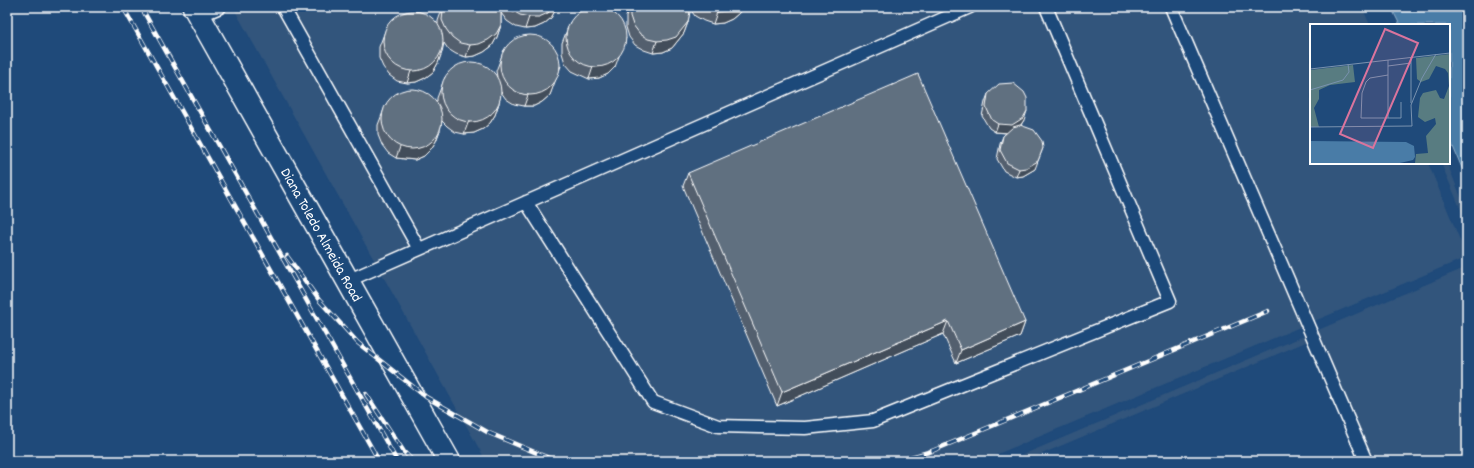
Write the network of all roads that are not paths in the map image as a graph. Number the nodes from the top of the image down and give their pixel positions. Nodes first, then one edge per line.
1 (220, 7) edge
2 (284, 7) edge
3 (970, 7) edge
4 (1046, 7) edge
5 (1171, 7) edge
6 (197, 11) edge
7 (526, 202) junction
8 (419, 249) junction
9 (347, 281) junction
10 (450, 461) edge
11 (1366, 461) edge

1 - 6 lane
2 - 8 lane
3 - 7 lane
4 - 7 lane
5 - 11 lane
6 - 9 street, Diana Toledo Almeida Road
7 - 8 lane
8 - 9 lane
9 - 10 street, Diana Toledo Almeida Road

